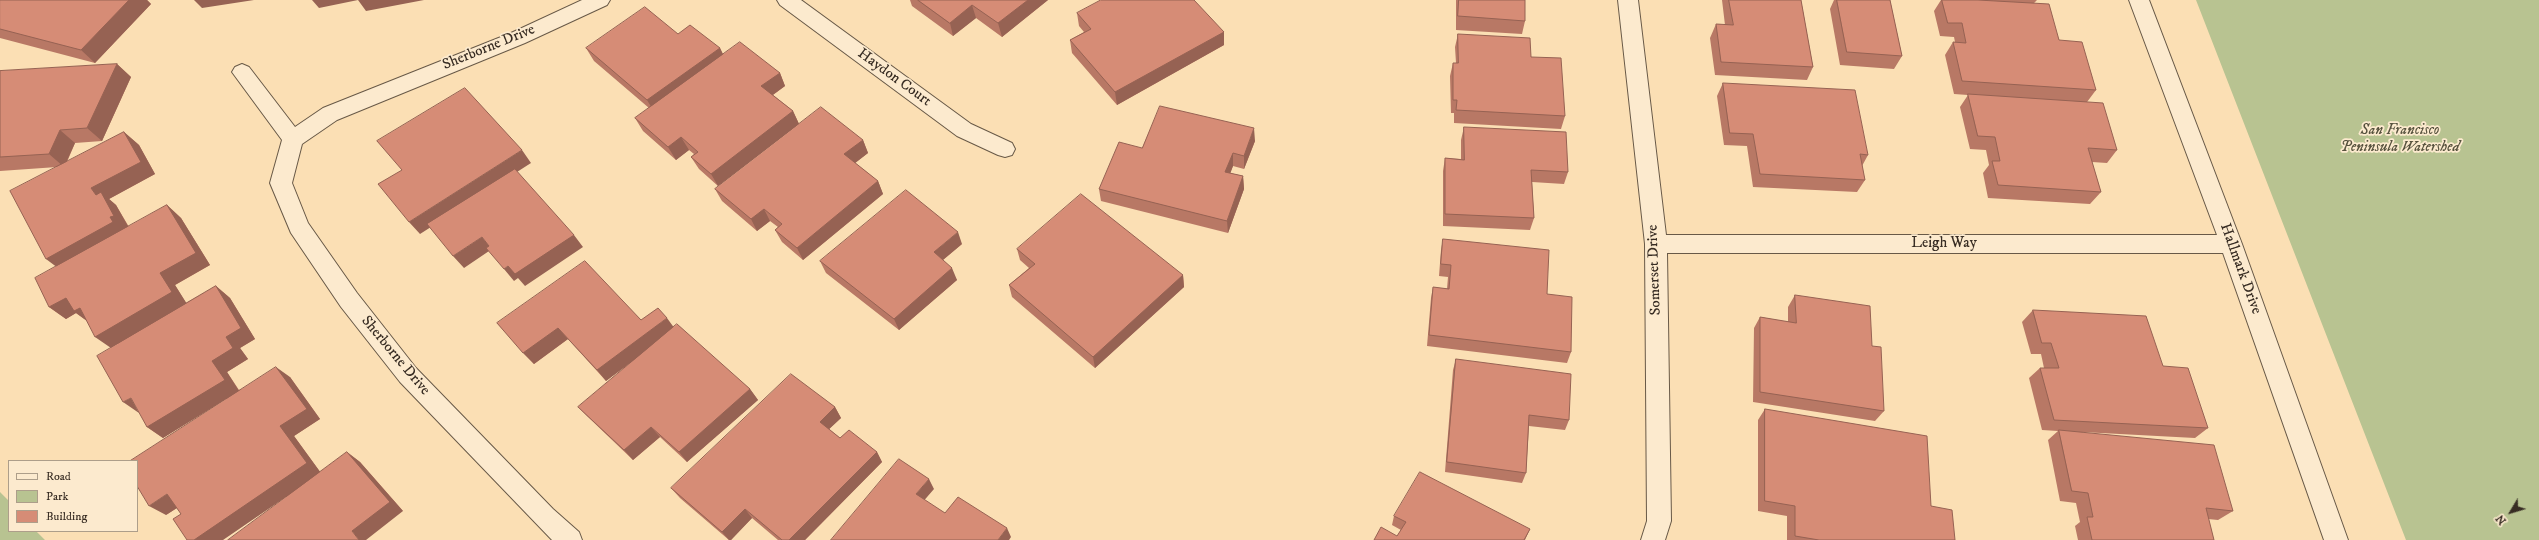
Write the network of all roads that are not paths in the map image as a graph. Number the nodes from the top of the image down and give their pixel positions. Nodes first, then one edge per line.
1 (600, 0) edge
2 (787, 0) edge
3 (1628, 0) edge
4 (2139, 0) edge
5 (242, 72) dead end
6 (293, 139) junction
7 (1005, 149) dead end
8 (1656, 244) junction
9 (2231, 244) junction
10 (570, 540) edge
11 (1653, 540) edge
12 (2336, 540) edge

1 - 6 street, Sherborne Drive
2 - 7 street, Haydon Court
3 - 8 street, Somerset Drive
4 - 9 street, Hallmark Drive
5 - 6 street
6 - 10 street, Sherborne Drive
8 - 9 street, Leigh Way
8 - 11 street, Somerset Drive
9 - 12 street, Hallmark Drive

